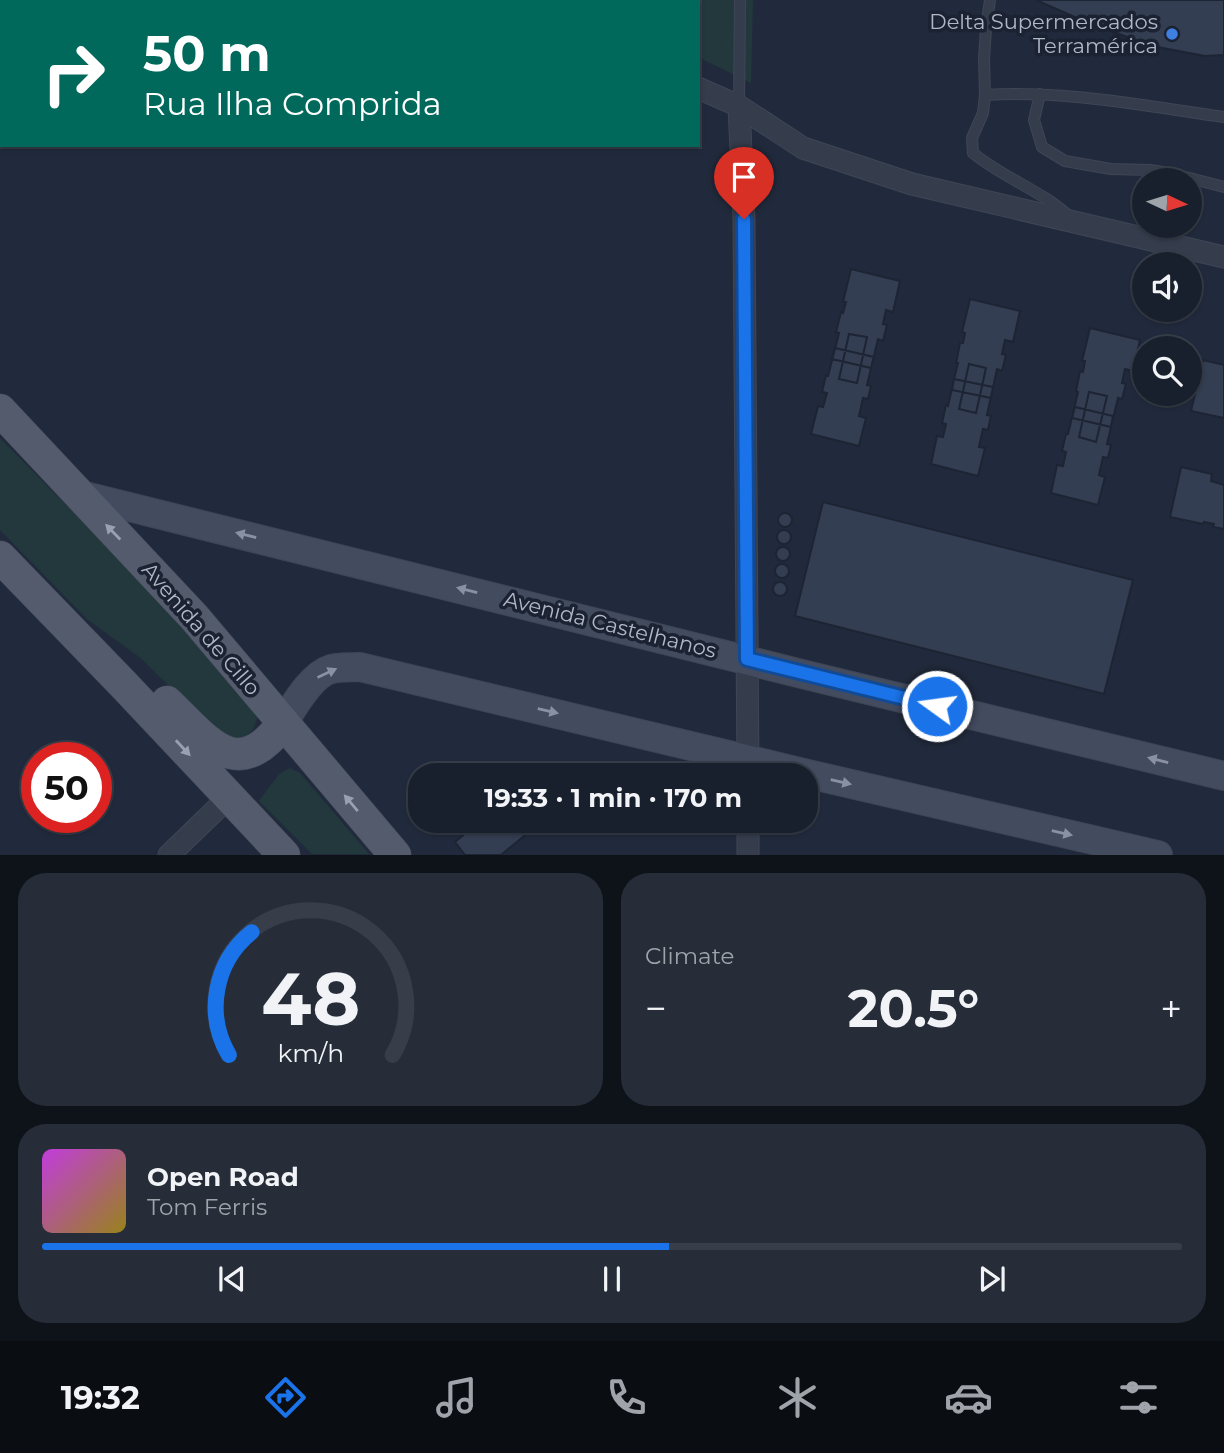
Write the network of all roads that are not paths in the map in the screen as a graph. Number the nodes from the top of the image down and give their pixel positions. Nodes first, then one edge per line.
1 (740, 0) edge
2 (990, 0) edge
3 (700, 89) edge
4 (1040, 94) junction
5 (985, 95) junction
6 (739, 106) junction
7 (1224, 117) edge
8 (1224, 187) edge
9 (1076, 223) junction
10 (1224, 257) edge
11 (0, 410) edge
12 (0, 429) edge
13 (77, 494) junction
14 (0, 557) edge
15 (66, 625) junction
16 (747, 659) junction
17 (277, 731) junction
18 (732, 763) edge
19 (748, 763) edge
20 (818, 776) edge
21 (1224, 776) edge
22 (229, 797) junction
23 (748, 833) edge
24 (169, 855) edge
25 (284, 855) edge
26 (395, 855) edge
27 (748, 855) edge
28 (1158, 855) edge

1 - 6 lane
2 - 5 lane
3 - 6 street
4 - 5 lane
4 - 7 lane
4 - 8 lane
5 - 9 lane
6 - 9 street
6 - 16 street
9 - 10 street
11 - 13 main road, Avenida de Cillo
12 - 13 main road
16 -> 13 main road, Avenida Castelhanos
17 -> 13 main road, Avenida de Cillo
14 - 15 main road
15 - 17 main road
15 -> 22 main road
16 - 19 street
21 -> 16 main road, Avenida Castelhanos
17 -> 18 main road
17 - 22 main road
26 -> 17 main road, Avenida de Cillo
20 -> 28 main road
22 - 24 street
22 - 25 main road
23 - 27 street

